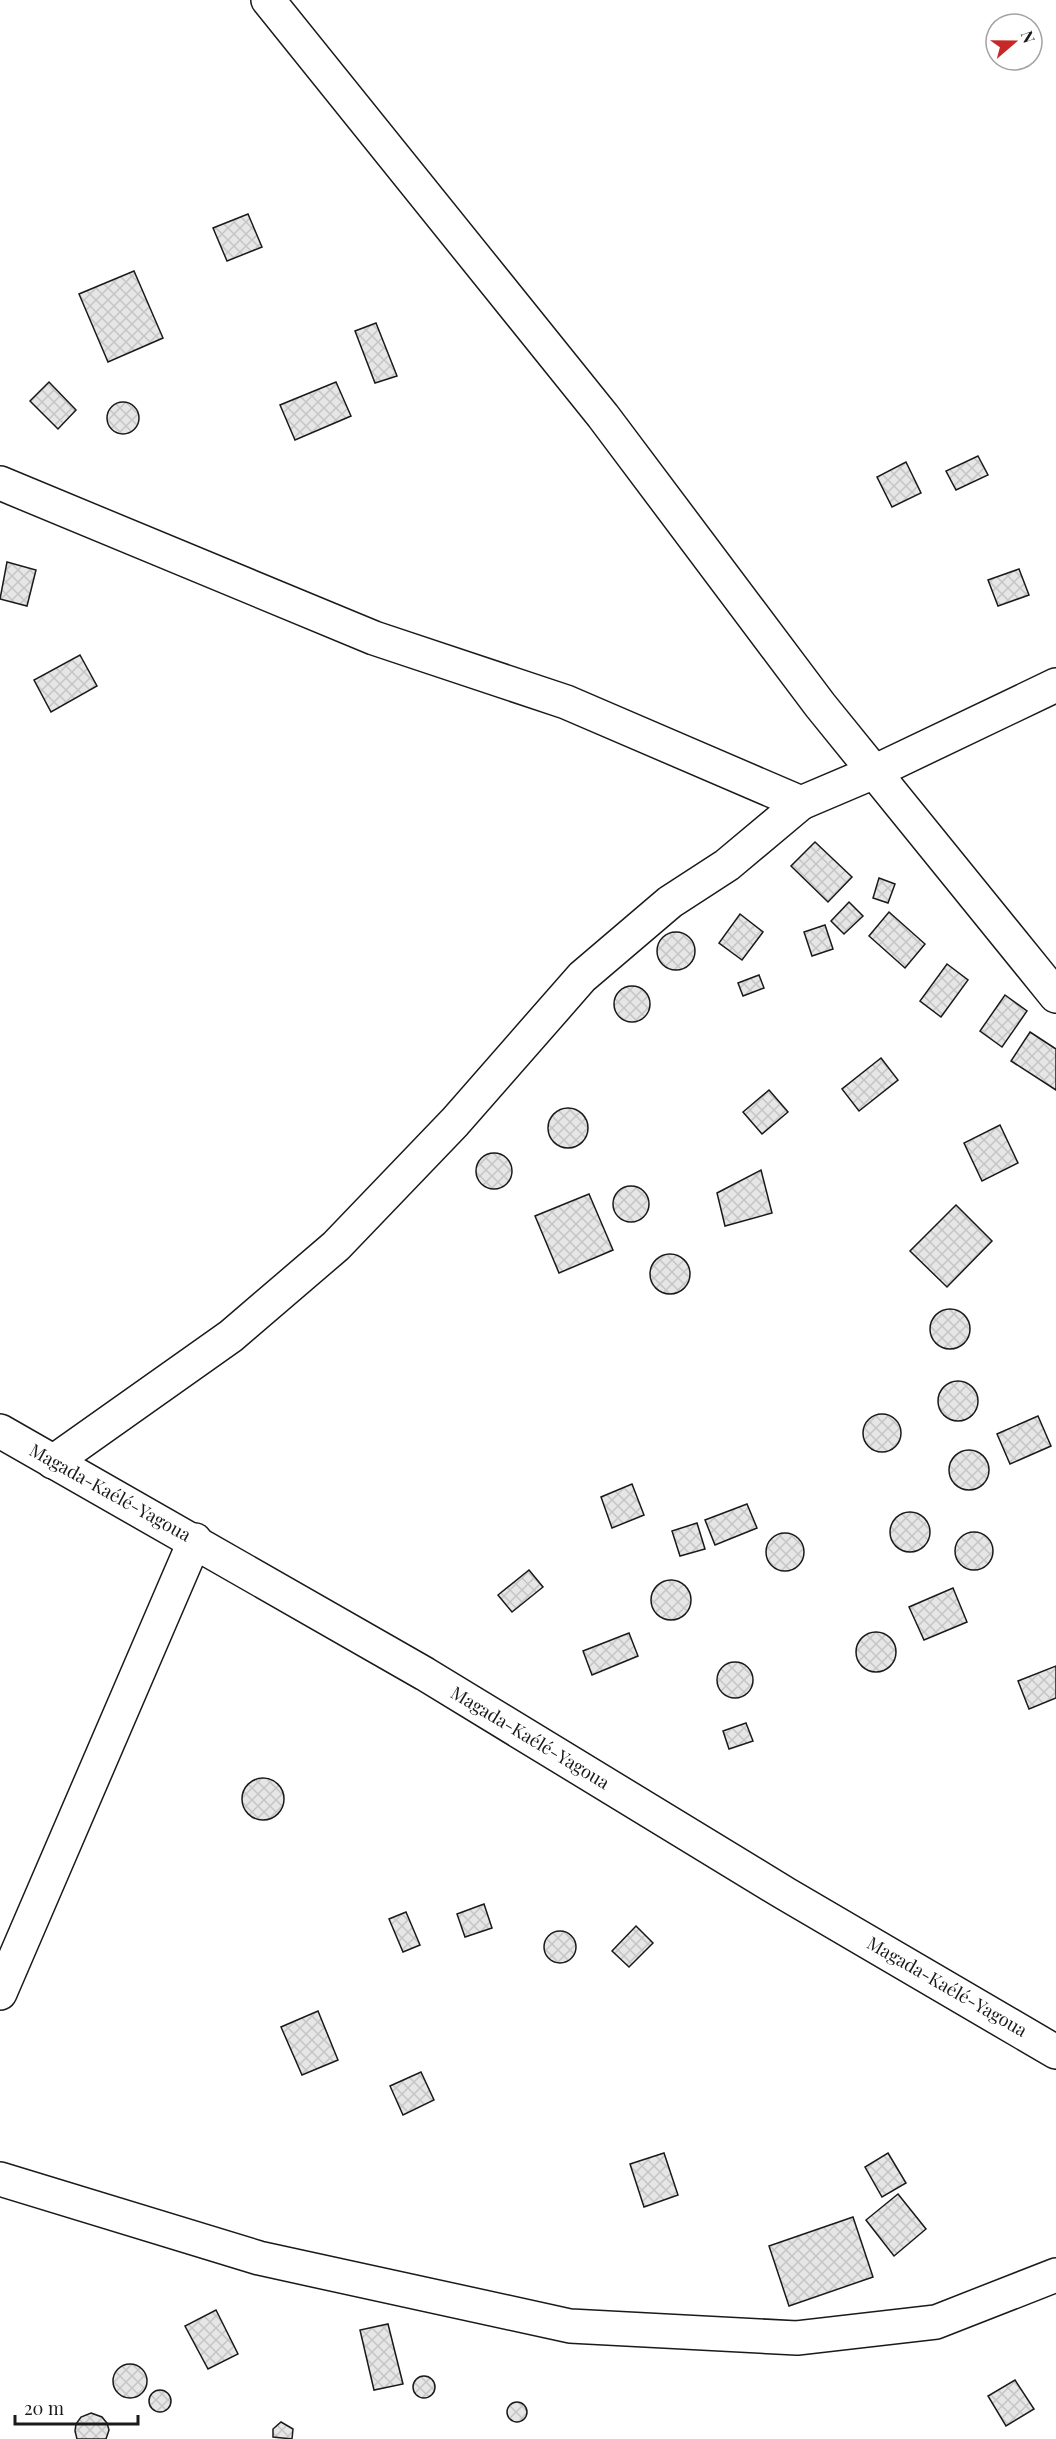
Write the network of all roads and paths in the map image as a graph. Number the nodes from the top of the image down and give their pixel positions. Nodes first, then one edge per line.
1 (268, 0) edge
2 (0, 483) edge
3 (1056, 685) edge
4 (874, 772) junction
5 (801, 803) junction
6 (1056, 996) edge
7 (0, 1431) edge
8 (53, 1462) junction
9 (195, 1540) junction
10 (0, 1993) edge
11 (1056, 2052) edge
12 (0, 2179) edge
13 (1056, 2275) edge

1 - 4 main road
2 - 5 main road
3 - 4 main road
4 - 5 main road
4 - 6 main road
5 - 8 main road
7 - 8 main road, Magada-Kaélé-Yagoua
8 - 9 main road, Magada-Kaélé-Yagoua
9 - 10 main road
9 - 11 main road, Magada-Kaélé-Yagoua
12 - 13 main road

